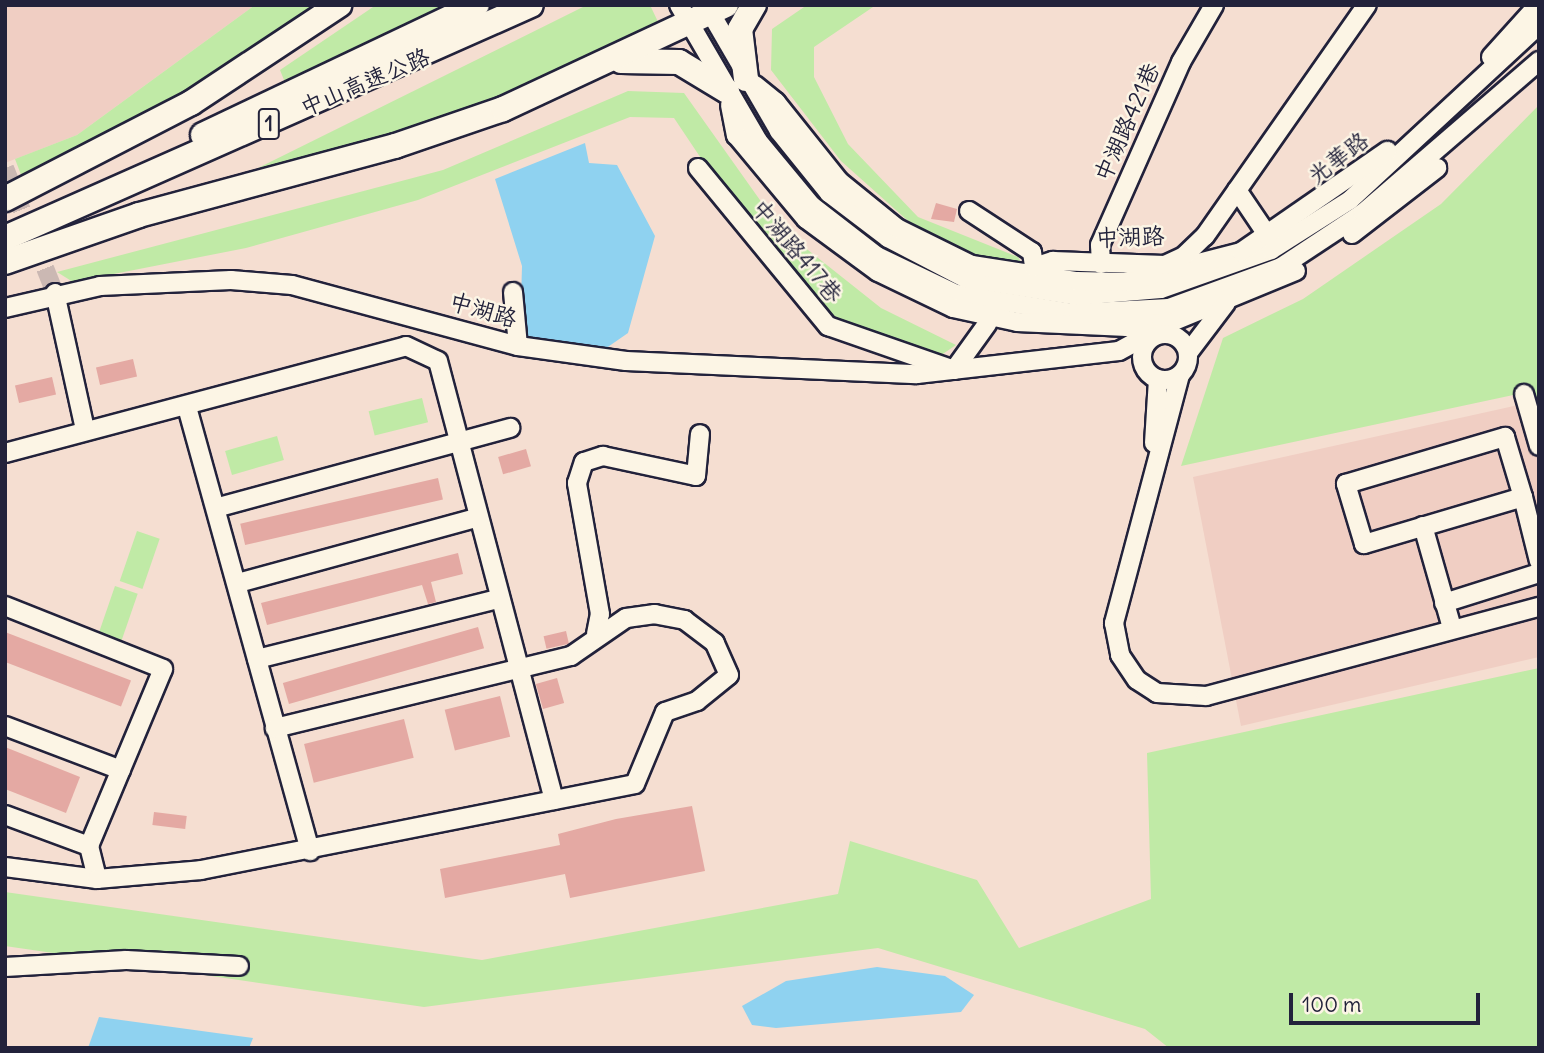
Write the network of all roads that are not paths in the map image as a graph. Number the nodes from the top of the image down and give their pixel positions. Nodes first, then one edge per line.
1 (339, 5) edge
2 (477, 5) edge
3 (531, 5) edge
4 (754, 5) edge
5 (1367, 5) edge
6 (1538, 5) edge
7 (1205, 7) edge
8 (702, 10) edge
9 (1539, 25) edge
10 (1539, 61) edge
11 (606, 62) junction
12 (1539, 73) edge
13 (737, 85) junction
14 (698, 168) dead end
15 (1237, 190) junction
16 (5, 199) edge
17 (969, 211) dead end
18 (5, 226) edge
19 (1268, 236) junction
20 (5, 238) edge
21 (5, 262) edge
22 (1101, 264) junction
23 (513, 292) dead end
24 (55, 293) junction
25 (1226, 303) junction
26 (1126, 305) junction
27 (5, 308) edge
28 (1172, 322) junction
29 (987, 324) dead end
30 (1152, 338) junction
31 (518, 346) junction
32 (1119, 351) junction
33 (1188, 353) junction
34 (954, 370) junction
35 (1180, 375) junction
36 (1152, 376) junction
37 (1524, 394) dead end
38 (187, 407) junction
39 (510, 428) dead end
40 (85, 430) junction
41 (700, 434) dead end
42 (457, 445) junction
43 (1539, 446) edge
44 (5, 453) edge
45 (1151, 485) junction
46 (1523, 497) junction
47 (219, 507) junction
48 (476, 518) junction
49 (1423, 526) junction
50 (1539, 561) edge
51 (1539, 573) edge
52 (238, 583) junction
53 (498, 599) junction
54 (1444, 603) junction
55 (5, 606) edge
56 (1539, 607) edge
57 (1452, 628) junction
58 (596, 634) junction
59 (257, 659) junction
60 (516, 668) junction
61 (5, 726) edge
62 (275, 728) junction
63 (121, 770) junction
64 (554, 800) junction
65 (5, 815) edge
66 (89, 846) junction
67 (310, 851) junction
68 (5, 867) edge
69 (97, 879) junction
70 (239, 966) dead end
71 (5, 967) edge

1 - 16 highway
2 - 18 highway, 中山高速公路 / 1
3 - 20 highway, 中山高速公路 / 1
4 - 13 highway
5 - 15 street, 中湖路
6 - 19 street, 光華路
7 - 22 street, 中湖路421巷
8 - 11 highway
8 - 13 street
9 - 26 street, 光華路
10 - 26 street
11 - 13 highway
11 - 21 highway
12 - 25 street
13 - 26 street
13 - 26 street
14 - 34 street, 中湖路417巷
15 - 19 street
15 - 22 street, 中湖路
17 - 22 street, 中湖路
19 - 26 street, 光華路
23 - 31 street
24 - 27 street, 中湖路
24 - 31 street, 中湖路
24 - 40 street
25 - 28 street
25 - 33 street
26 - 28 street
28 - 30 street, 中湖路
29 - 34 street
30 - 32 street, 中湖路
30 - 33 street
30 - 36 street
31 - 34 street, 中湖路
32 - 34 street, 中湖路
32 - 36 street
33 - 35 street
35 - 36 street
35 - 45 street
36 - 45 street
37 - 43 street
38 - 40 street
38 - 42 street
38 - 47 street
39 - 42 street
40 - 44 street
41 - 58 street
42 - 47 street
42 - 48 street
45 - 57 street
46 - 49 street
46 - 49 street
46 - 50 street
47 - 52 street
48 - 52 street
48 - 53 street
49 - 54 street
51 - 54 street
52 - 59 street
53 - 59 street
53 - 60 street
54 - 57 street
55 - 63 street
56 - 57 street
58 - 60 street
58 - 64 street
59 - 62 street
60 - 62 street
60 - 64 street
61 - 63 street
62 - 67 street
63 - 66 street
64 - 67 street
65 - 66 street
66 - 69 street
67 - 69 street
68 - 69 street
70 - 71 street

